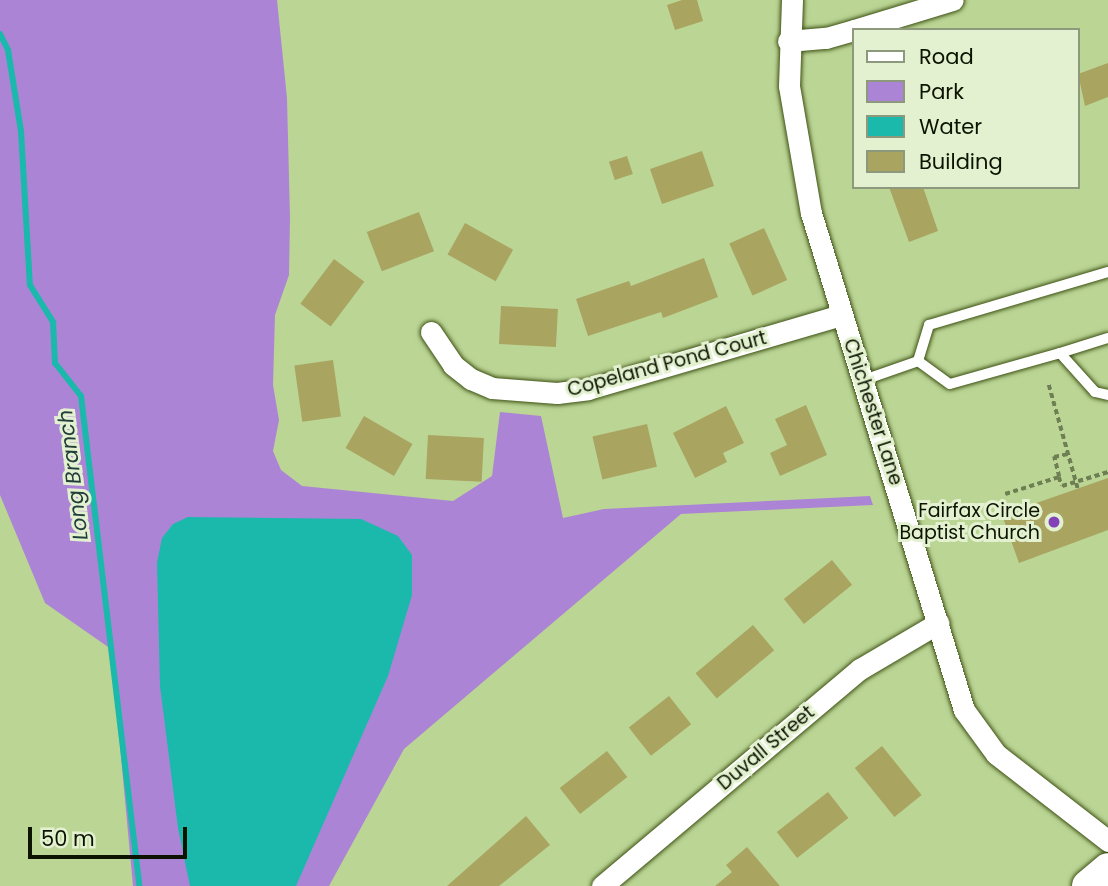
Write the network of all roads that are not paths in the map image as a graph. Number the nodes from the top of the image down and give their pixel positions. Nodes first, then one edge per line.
1 (792, 0) edge
2 (953, 0) edge
3 (861, 28) edge
4 (852, 31) edge
5 (789, 41) junction
6 (1108, 272) edge
7 (841, 315) junction
8 (431, 332) dead end
9 (1108, 338) edge
10 (1060, 353) junction
11 (918, 361) junction
12 (861, 381) junction
13 (1108, 395) edge
14 (938, 623) junction
15 (1108, 841) edge
16 (1108, 869) edge
17 (602, 886) edge
18 (1088, 886) edge

1 - 5 street, Chichester Lane
2 - 3 street
4 - 5 street
5 - 7 street, Chichester Lane
6 - 11 lane
7 - 8 street, Copeland Pond Court
7 - 12 street, Chichester Lane
9 - 10 lane
10 - 11 lane
10 - 13 lane
11 - 12 lane
12 - 14 street, Chichester Lane
14 - 15 street, Chichester Lane
14 - 17 street, Duvall Street
16 - 18 main road

